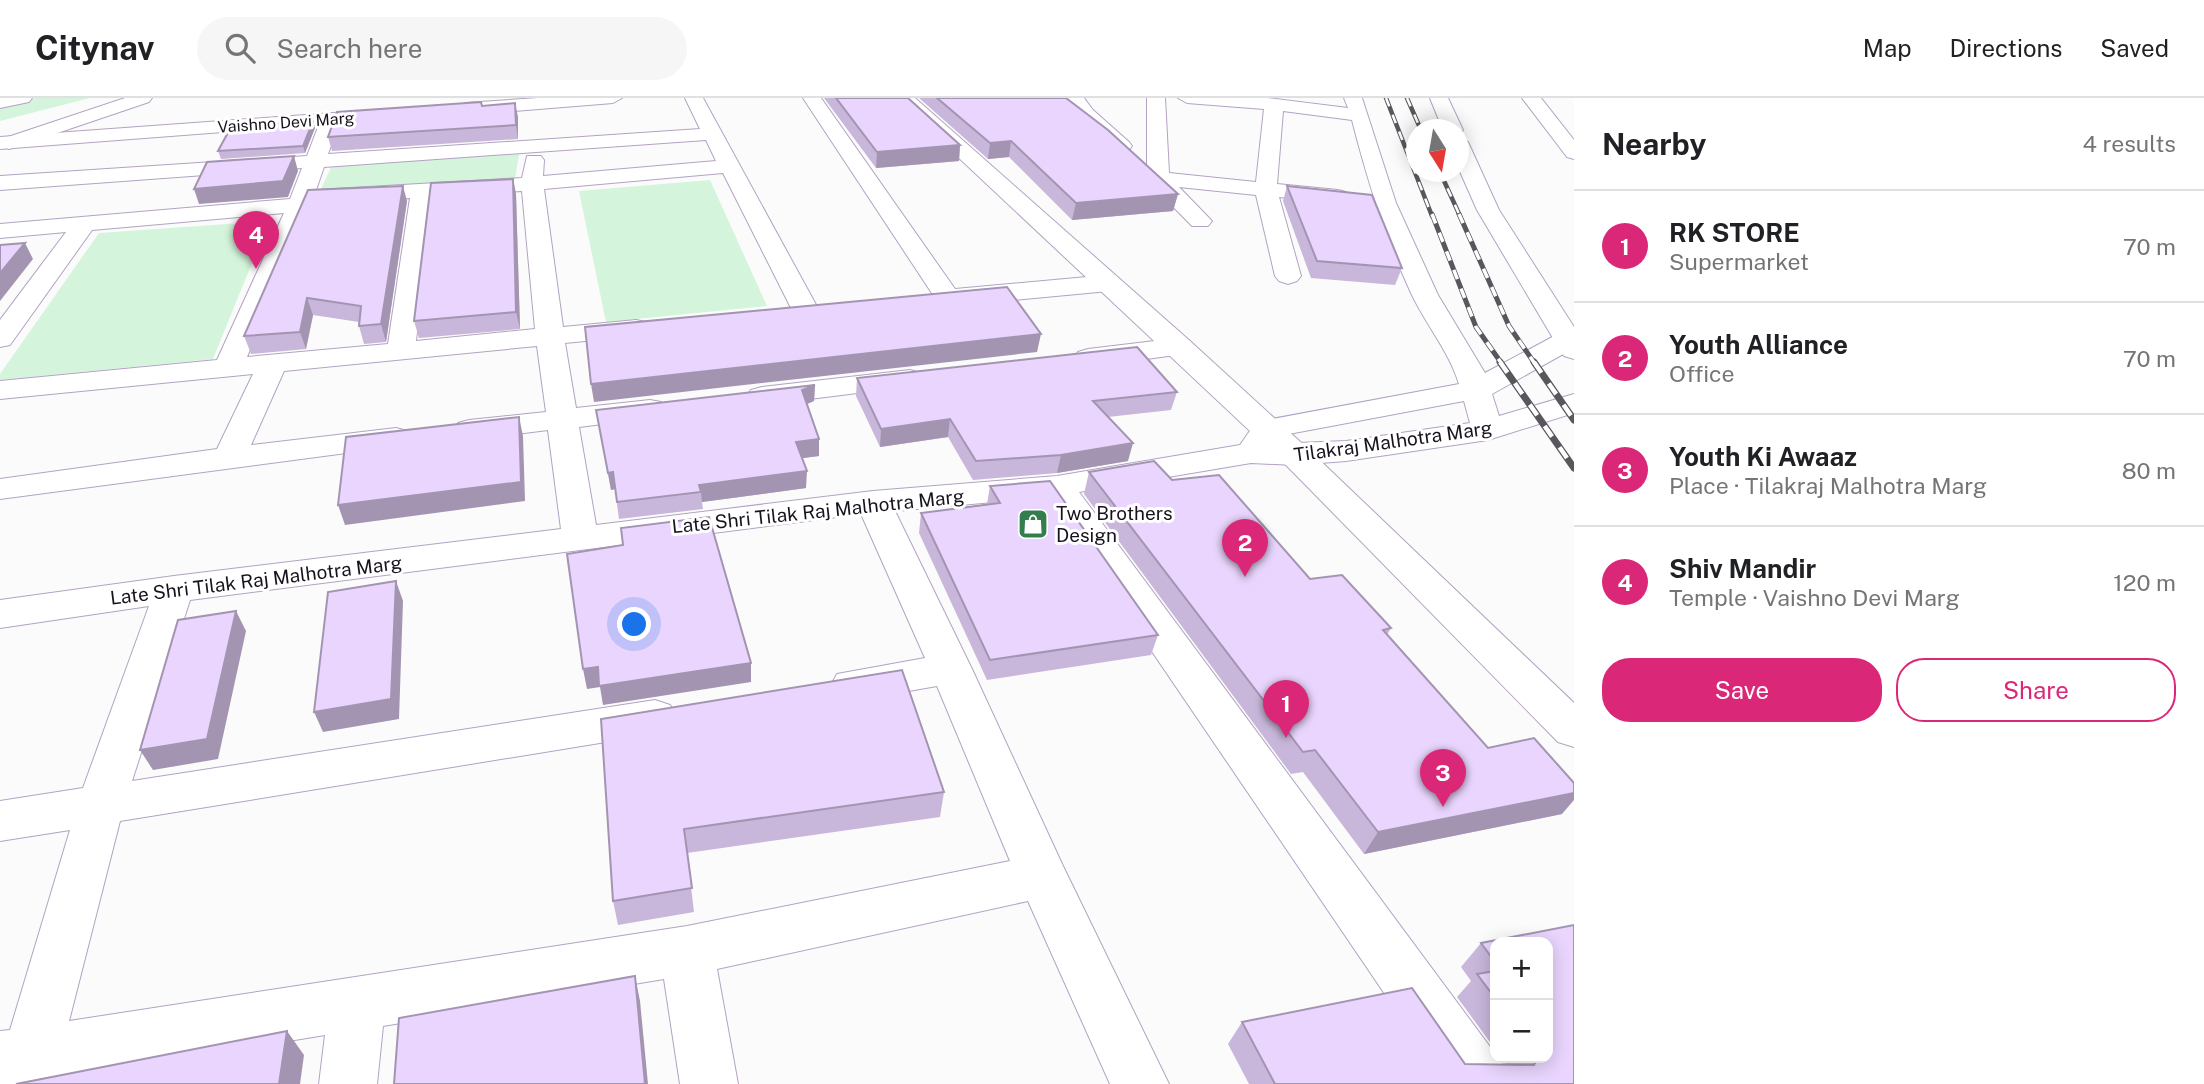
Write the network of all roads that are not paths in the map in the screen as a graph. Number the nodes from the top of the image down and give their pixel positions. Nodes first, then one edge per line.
1 (23, 98) edge
2 (143, 98) edge
3 (613, 98) edge
4 (694, 98) edge
5 (812, 98) edge
6 (904, 98) edge
7 (1156, 98) edge
8 (1187, 98) edge
9 (1439, 98) edge
10 (1531, 98) edge
11 (0, 102) edge
12 (1274, 104) junction
13 (1080, 106) edge
14 (1356, 106) edge
15 (450, 110) edge
16 (410, 113) edge
17 (331, 119) junction
18 (1448, 119) edge
19 (1157, 120) junction
20 (712, 134) junction
21 (4, 143) edge
22 (535, 148) junction
23 (1574, 153) edge
24 (317, 160) junction
25 (730, 166) junction
26 (1469, 167) edge
27 (1158, 178) junction
28 (0, 183) edge
29 (531, 184) junction
30 (1266, 189) junction
31 (422, 190) junction
32 (300, 201) junction
33 (1385, 203) junction
34 (1200, 221) dead end
35 (85, 223) junction
36 (0, 231) edge
37 (1287, 276) dead end
38 (1109, 283) junction
39 (805, 312) edge
40 (658, 326) edge
41 (550, 337) junction
42 (0, 340) edge
43 (1571, 345) edge
44 (1180, 347) junction
45 (401, 351) junction
46 (1062, 361) edge
47 (273, 364) junction
48 (228, 368) junction
49 (937, 376) edge
50 (0, 390) edge
51 (1476, 390) junction
52 (729, 400) edge
53 (1574, 403) edge
54 (674, 406) edge
55 (562, 419) junction
56 (1489, 430) junction
57 (1259, 441) junction
58 (1295, 456) junction
59 (229, 457) junction
60 (1057, 486) junction
61 (0, 489) edge
62 (873, 502) junction
63 (580, 539) junction
64 (174, 589) junction
65 (0, 614) edge
66 (951, 669) junction
67 (814, 691) edge
68 (691, 711) edge
69 (1574, 730) edge
70 (102, 804) junction
71 (0, 821) edge
72 (1042, 876) junction
73 (687, 951) junction
74 (357, 1003) junction
75 (18, 1066) edge
76 (348, 1084) edge
77 (709, 1084) edge
78 (1140, 1084) edge
79 (1481, 1084) edge

1 - 11 street
2 - 21 street
3 - 15 street
4 - 20 street
5 - 38 street
6 - 38 street
7 - 19 street
8 - 12 street
9 - 18 street
10 - 23 street
12 - 14 street
12 - 30 street
13 - 19 street
13 - 27 street
14 - 33 street
16 - 17 street, Vaishno Devi Marg
17 - 21 street, Vaishno Devi Marg
17 - 24 street
19 - 27 street
20 - 22 street
20 - 25 street
22 - 24 street
22 - 29 street
24 - 28 street
24 - 32 street
25 - 29 street
25 - 39 street
26 - 43 street
27 - 30 street
27 - 34 street
29 - 31 street
29 - 41 street
30 - 33 street
30 - 37 street
31 - 32 street
31 - 45 street
32 - 35 street
32 - 48 street
33 - 51 street
35 - 36 street
35 - 42 street
38 - 44 street
40 - 41 street
41 - 45 street
41 - 55 street
43 - 51 street, Late Shri Tilak Raj Malhotra Marg
44 - 46 street
44 - 57 street
45 - 47 street
47 - 48 street
47 - 59 street
48 - 50 street
49 - 52 street
51 - 56 street
51 - 57 street, Late Shri Tilak Raj Malhotra Marg
53 - 56 street, Tilakraj Malhotra Marg
54 - 55 street
55 - 59 street
55 - 63 street
56 - 58 street, Tilakraj Malhotra Marg
57 - 58 street, Tilakraj Malhotra Marg
57 - 60 street, Late Shri Tilak Raj Malhotra Marg
58 - 69 street
59 - 61 street
60 - 62 street, Late Shri Tilak Raj Malhotra Marg
60 - 79 street
62 - 63 street, Late Shri Tilak Raj Malhotra Marg
62 - 66 street
63 - 64 street, Late Shri Tilak Raj Malhotra Marg
64 - 65 street, Late Shri Tilak Raj Malhotra Marg
64 - 70 street
66 - 67 street
66 - 72 street
68 - 70 street
70 - 71 street
70 - 75 street
72 - 73 street
72 - 78 street
73 - 74 street
73 - 77 street
74 - 75 street
74 - 76 street

